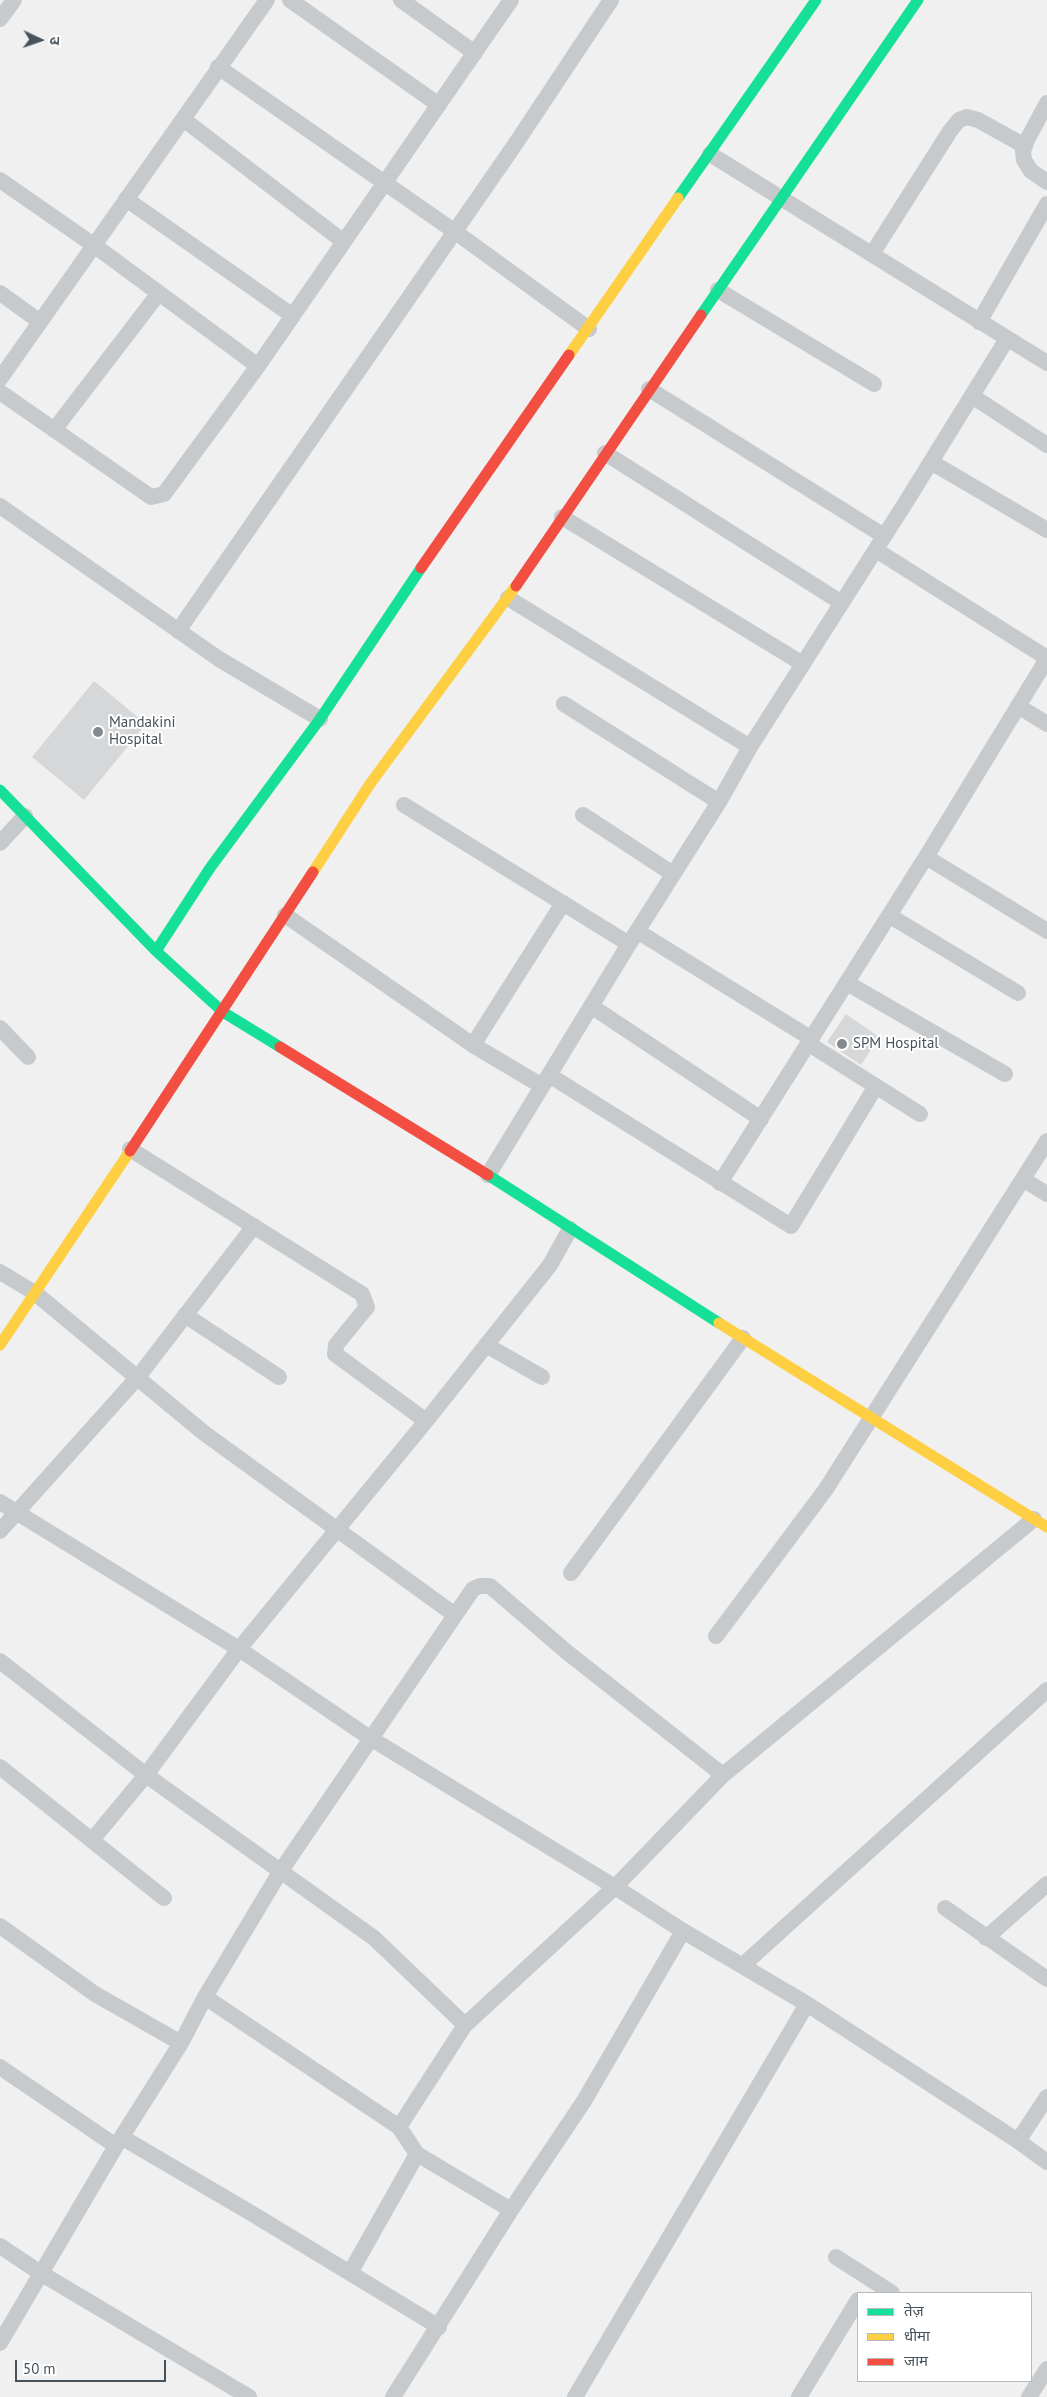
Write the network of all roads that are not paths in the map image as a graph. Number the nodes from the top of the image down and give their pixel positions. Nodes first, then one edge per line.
1 (267, 0) edge
2 (290, 0) edge
3 (401, 0) edge
4 (511, 0) edge
5 (611, 0) edge
6 (816, 0) edge
7 (918, 0) edge
8 (475, 53) junction
9 (218, 67) junction
10 (1047, 104) edge
11 (438, 105) junction
12 (183, 119) junction
13 (1025, 146) junction
14 (710, 154) junction
15 (0, 180) edge
16 (1047, 182) edge
17 (385, 183) junction
18 (126, 199) junction
19 (781, 200) junction
20 (1047, 204) edge
21 (454, 232) junction
22 (344, 242) junction
23 (95, 246) junction
24 (872, 254) junction
25 (718, 290) junction
26 (0, 293) edge
27 (159, 293) junction
28 (293, 316) junction
29 (39, 321) junction
30 (979, 322) junction
31 (588, 329) junction
32 (1007, 339) junction
33 (1047, 363) edge
34 (258, 366) junction
35 (0, 379) edge
36 (874, 384) dead end
37 (649, 389) junction
38 (0, 392) edge
39 (972, 396) junction
40 (54, 430) junction
41 (1047, 445) edge
42 (605, 453) junction
43 (931, 462) junction
44 (0, 506) edge
45 (562, 517) junction
46 (1047, 530) edge
47 (880, 543) junction
48 (508, 598) junction
49 (842, 603) junction
50 (178, 630) junction
51 (1047, 659) edge
52 (803, 664) junction
53 (564, 704) dead end
54 (1018, 706) junction
55 (320, 719) junction
56 (1047, 724) edge
57 (750, 747) junction
58 (0, 790) edge
59 (719, 802) junction
60 (404, 804) dead end
61 (25, 816) junction
62 (583, 816) dead end
63 (0, 843) edge
64 (926, 857) junction
65 (674, 874) junction
66 (563, 903) junction
67 (285, 915) junction
68 (890, 916) junction
69 (1047, 931) edge
70 (633, 938) junction
71 (156, 951) junction
72 (847, 983) junction
73 (1018, 993) dead end
74 (591, 1006) junction
75 (223, 1012) junction
76 (0, 1028) edge
77 (810, 1042) junction
78 (473, 1045) junction
79 (28, 1057) dead end
80 (1005, 1074) dead end
81 (545, 1081) junction
82 (876, 1086) junction
83 (920, 1114) dead end
84 (761, 1119) junction
85 (1047, 1141) edge
86 (130, 1150) junction
87 (488, 1175) junction
88 (1024, 1180) junction
89 (720, 1182) junction
90 (1047, 1194) edge
91 (254, 1226) junction
92 (570, 1229) junction
93 (0, 1272) edge
94 (34, 1292) junction
95 (185, 1315) junction
96 (743, 1338) junction
97 (0, 1345) edge
98 (486, 1345) junction
99 (138, 1377) junction
100 (280, 1377) dead end
101 (542, 1377) dead end
102 (871, 1417) junction
103 (426, 1421) junction
104 (0, 1502) edge
105 (15, 1512) junction
106 (1040, 1523) edge
107 (338, 1529) junction
108 (0, 1531) edge
109 (571, 1573) dead end
110 (455, 1615) junction
111 (716, 1636) dead end
112 (239, 1649) junction
113 (0, 1662) edge
114 (1047, 1690) edge
115 (370, 1738) junction
116 (0, 1767) edge
117 (146, 1775) junction
118 (723, 1775) junction
119 (92, 1840) junction
120 (280, 1872) junction
121 (1047, 1884) edge
122 (615, 1887) junction
123 (164, 1898) dead end
124 (945, 1908) dead end
125 (0, 1926) edge
126 (683, 1931) junction
127 (986, 1938) junction
128 (743, 1965) junction
129 (1047, 1979) edge
130 (205, 1998) junction
131 (807, 2004) junction
132 (466, 2025) junction
133 (181, 2044) junction
134 (0, 2067) edge
135 (1047, 2097) edge
136 (399, 2127) junction
137 (1018, 2141) junction
138 (119, 2142) junction
139 (417, 2154) junction
140 (1047, 2162) edge
141 (511, 2210) junction
142 (0, 2246) edge
143 (836, 2258) dead end
144 (350, 2273) junction
145 (42, 2274) junction
146 (866, 2286) edge
147 (888, 2292) edge
148 (857, 2302) edge
149 (439, 2327) junction
150 (0, 2344) edge
151 (1047, 2368) edge
152 (1032, 2387) edge
153 (248, 2397) edge
154 (393, 2397) edge
155 (575, 2397) edge
156 (799, 2397) edge

1 - 9 street
2 - 11 street
3 - 8 street
4 - 8 street
5 - 21 street
6 - 14 street
7 - 19 street
8 - 11 street
9 - 12 street
9 - 17 street
10 - 13 street
11 - 17 street
12 - 18 street
12 - 22 street
13 - 16 street
13 - 24 street
14 - 19 street
14 - 31 street
15 - 23 street
17 - 21 street
17 - 22 street
18 - 23 street
18 - 28 street
19 - 24 street
19 - 25 street
20 - 30 street
21 - 31 street
21 - 50 street
22 - 28 street
23 - 27 street
23 - 29 street
24 - 30 street
25 - 36 street
25 - 37 street
26 - 29 street
27 - 34 street
27 - 40 street
28 - 34 street
29 - 35 street
30 - 32 street
31 - 55 street
32 - 33 street
32 - 39 street
34 - 40 street
37 - 42 street
37 - 47 street
38 - 40 street
39 - 41 street
39 - 43 street
42 - 45 street
42 - 49 street
43 - 46 street
43 - 47 street
44 - 50 street
45 - 48 street
45 - 52 street
47 - 49 street
47 - 51 street
48 - 57 street
48 - 67 street
49 - 52 street
50 - 55 street
51 - 54 street
52 - 57 street
53 - 59 street
54 - 56 street
54 - 64 street
55 - 71 street
57 - 59 street
58 - 61 street
59 - 65 street
60 - 66 street
61 - 63 street
61 - 71 street
62 - 65 street
64 - 68 street
64 - 69 street
65 - 70 street
66 - 70 street
66 - 78 street
67 - 75 street
67 - 78 street
68 - 72 street
68 - 73 street
70 - 74 street
70 - 77 street
71 - 75 street
72 - 77 street
72 - 80 street
74 - 81 street
74 - 84 street
75 - 86 street
75 - 87 street
76 - 79 street
77 - 82 street
77 - 84 street
78 - 81 street
81 - 87 street
81 - 89 street
82 - 83 street
82 - 89 street
84 - 89 street
85 - 88 street
86 - 91 street
86 - 94 street
87 - 92 street
88 - 90 street
88 - 102 street
91 - 95 street
91 - 103 street
92 - 96 street
92 - 98 street
93 - 94 street
94 - 97 street
94 - 99 street
95 - 99 street
95 - 100 street
96 - 102 street
96 - 109 street
98 - 101 street
98 - 103 street
99 - 105 street
99 - 107 street
102 - 106 street
102 - 111 street
103 - 107 street
104 - 105 street
105 - 108 street
105 - 112 street
106 - 118 street
107 - 110 street
107 - 112 street
110 - 115 street
110 - 118 street
112 - 115 street
112 - 117 street
113 - 117 street
114 - 128 street
115 - 120 street
115 - 122 street
116 - 119 street
117 - 119 street
117 - 120 street
118 - 122 street
119 - 123 street
120 - 130 street
120 - 132 street
121 - 127 street
122 - 126 street
122 - 132 street
124 - 127 street
125 - 133 street
126 - 128 street
126 - 141 street
127 - 129 street
128 - 131 street
130 - 133 street
130 - 136 street
131 - 137 street
131 - 155 street
132 - 136 street
133 - 138 street
134 - 138 street
135 - 137 street
136 - 139 street
137 - 140 street
138 - 144 street
138 - 145 street
139 - 141 street
139 - 144 street
141 - 149 street
142 - 145 street
143 - 146 street
144 - 149 street
145 - 150 street
145 - 153 street
146 - 147 street
148 - 156 street
149 - 154 street
151 - 152 street

